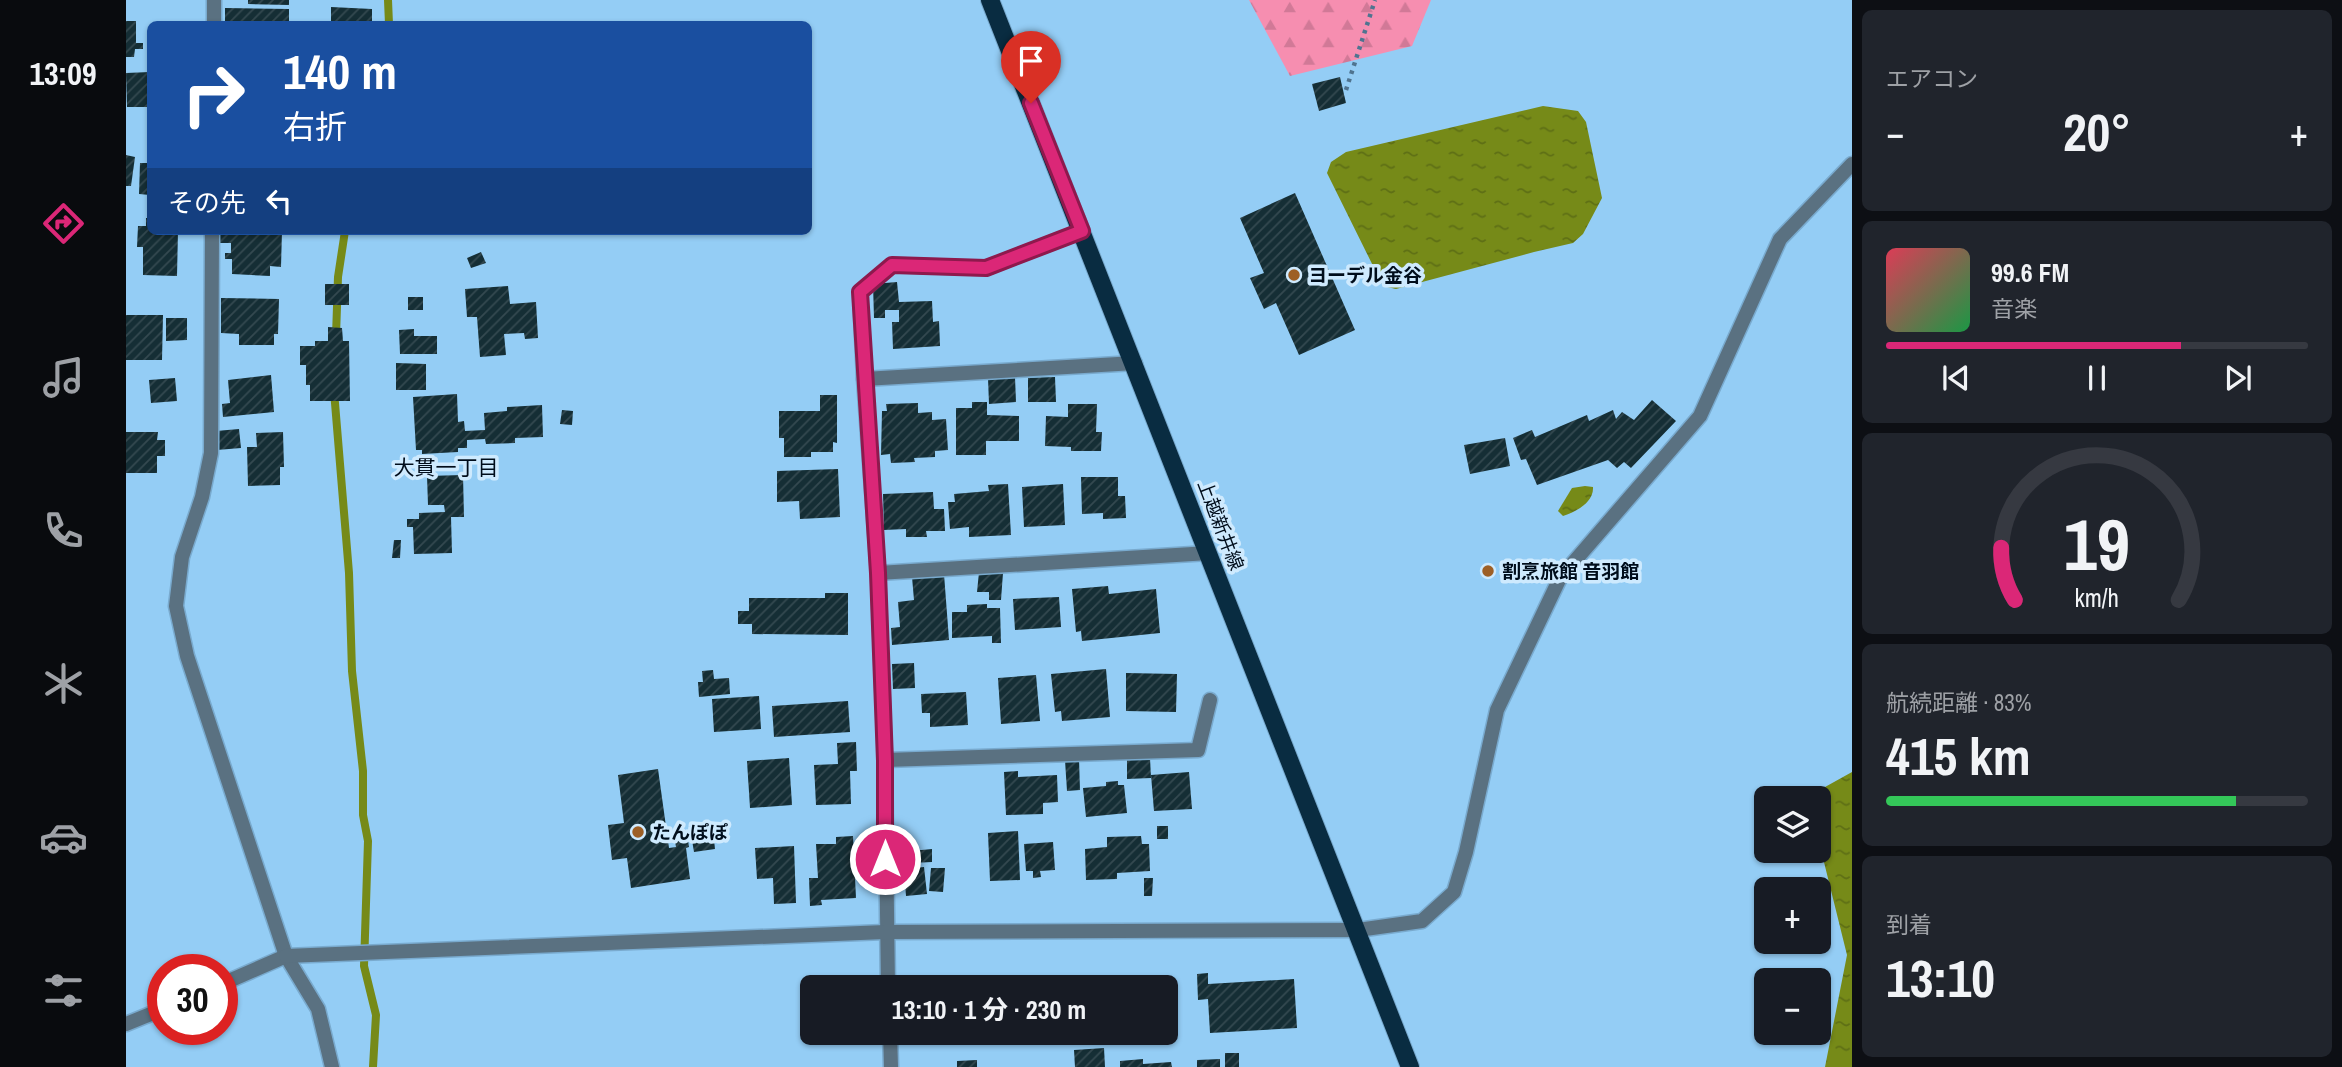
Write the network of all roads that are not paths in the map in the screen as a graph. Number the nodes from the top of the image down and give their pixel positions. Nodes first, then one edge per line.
1 (214, 0) edge
2 (990, 0) edge
3 (214, 21) edge
4 (1852, 164) edge
5 (1082, 231) junction
6 (212, 235) edge
7 (1135, 363) junction
8 (864, 379) junction
9 (1209, 553) junction
10 (878, 573) junction
11 (1210, 701) dead end
12 (885, 761) junction
13 (1358, 930) junction
14 (885, 932) junction
15 (286, 956) junction
16 (887, 975) edge
17 (238, 977) edge
18 (147, 1015) edge
19 (126, 1024) edge
20 (890, 1045) edge
21 (332, 1067) edge
22 (891, 1067) edge
23 (1410, 1067) edge

1 - 3 street
2 - 5 main road, 上越新井線
4 - 13 street
5 - 7 main road, 上越新井線
5 - 8 street
6 - 15 street
7 - 8 street
7 - 9 main road, 上越新井線
8 - 10 street
9 - 10 street
9 - 13 main road, 上越新井線
10 - 12 street
11 - 12 street
12 - 14 street
13 - 14 street
13 - 23 main road, 上越新井線
14 - 15 street
14 - 16 street
15 - 17 street
15 - 21 street
18 - 19 street
20 - 22 street

